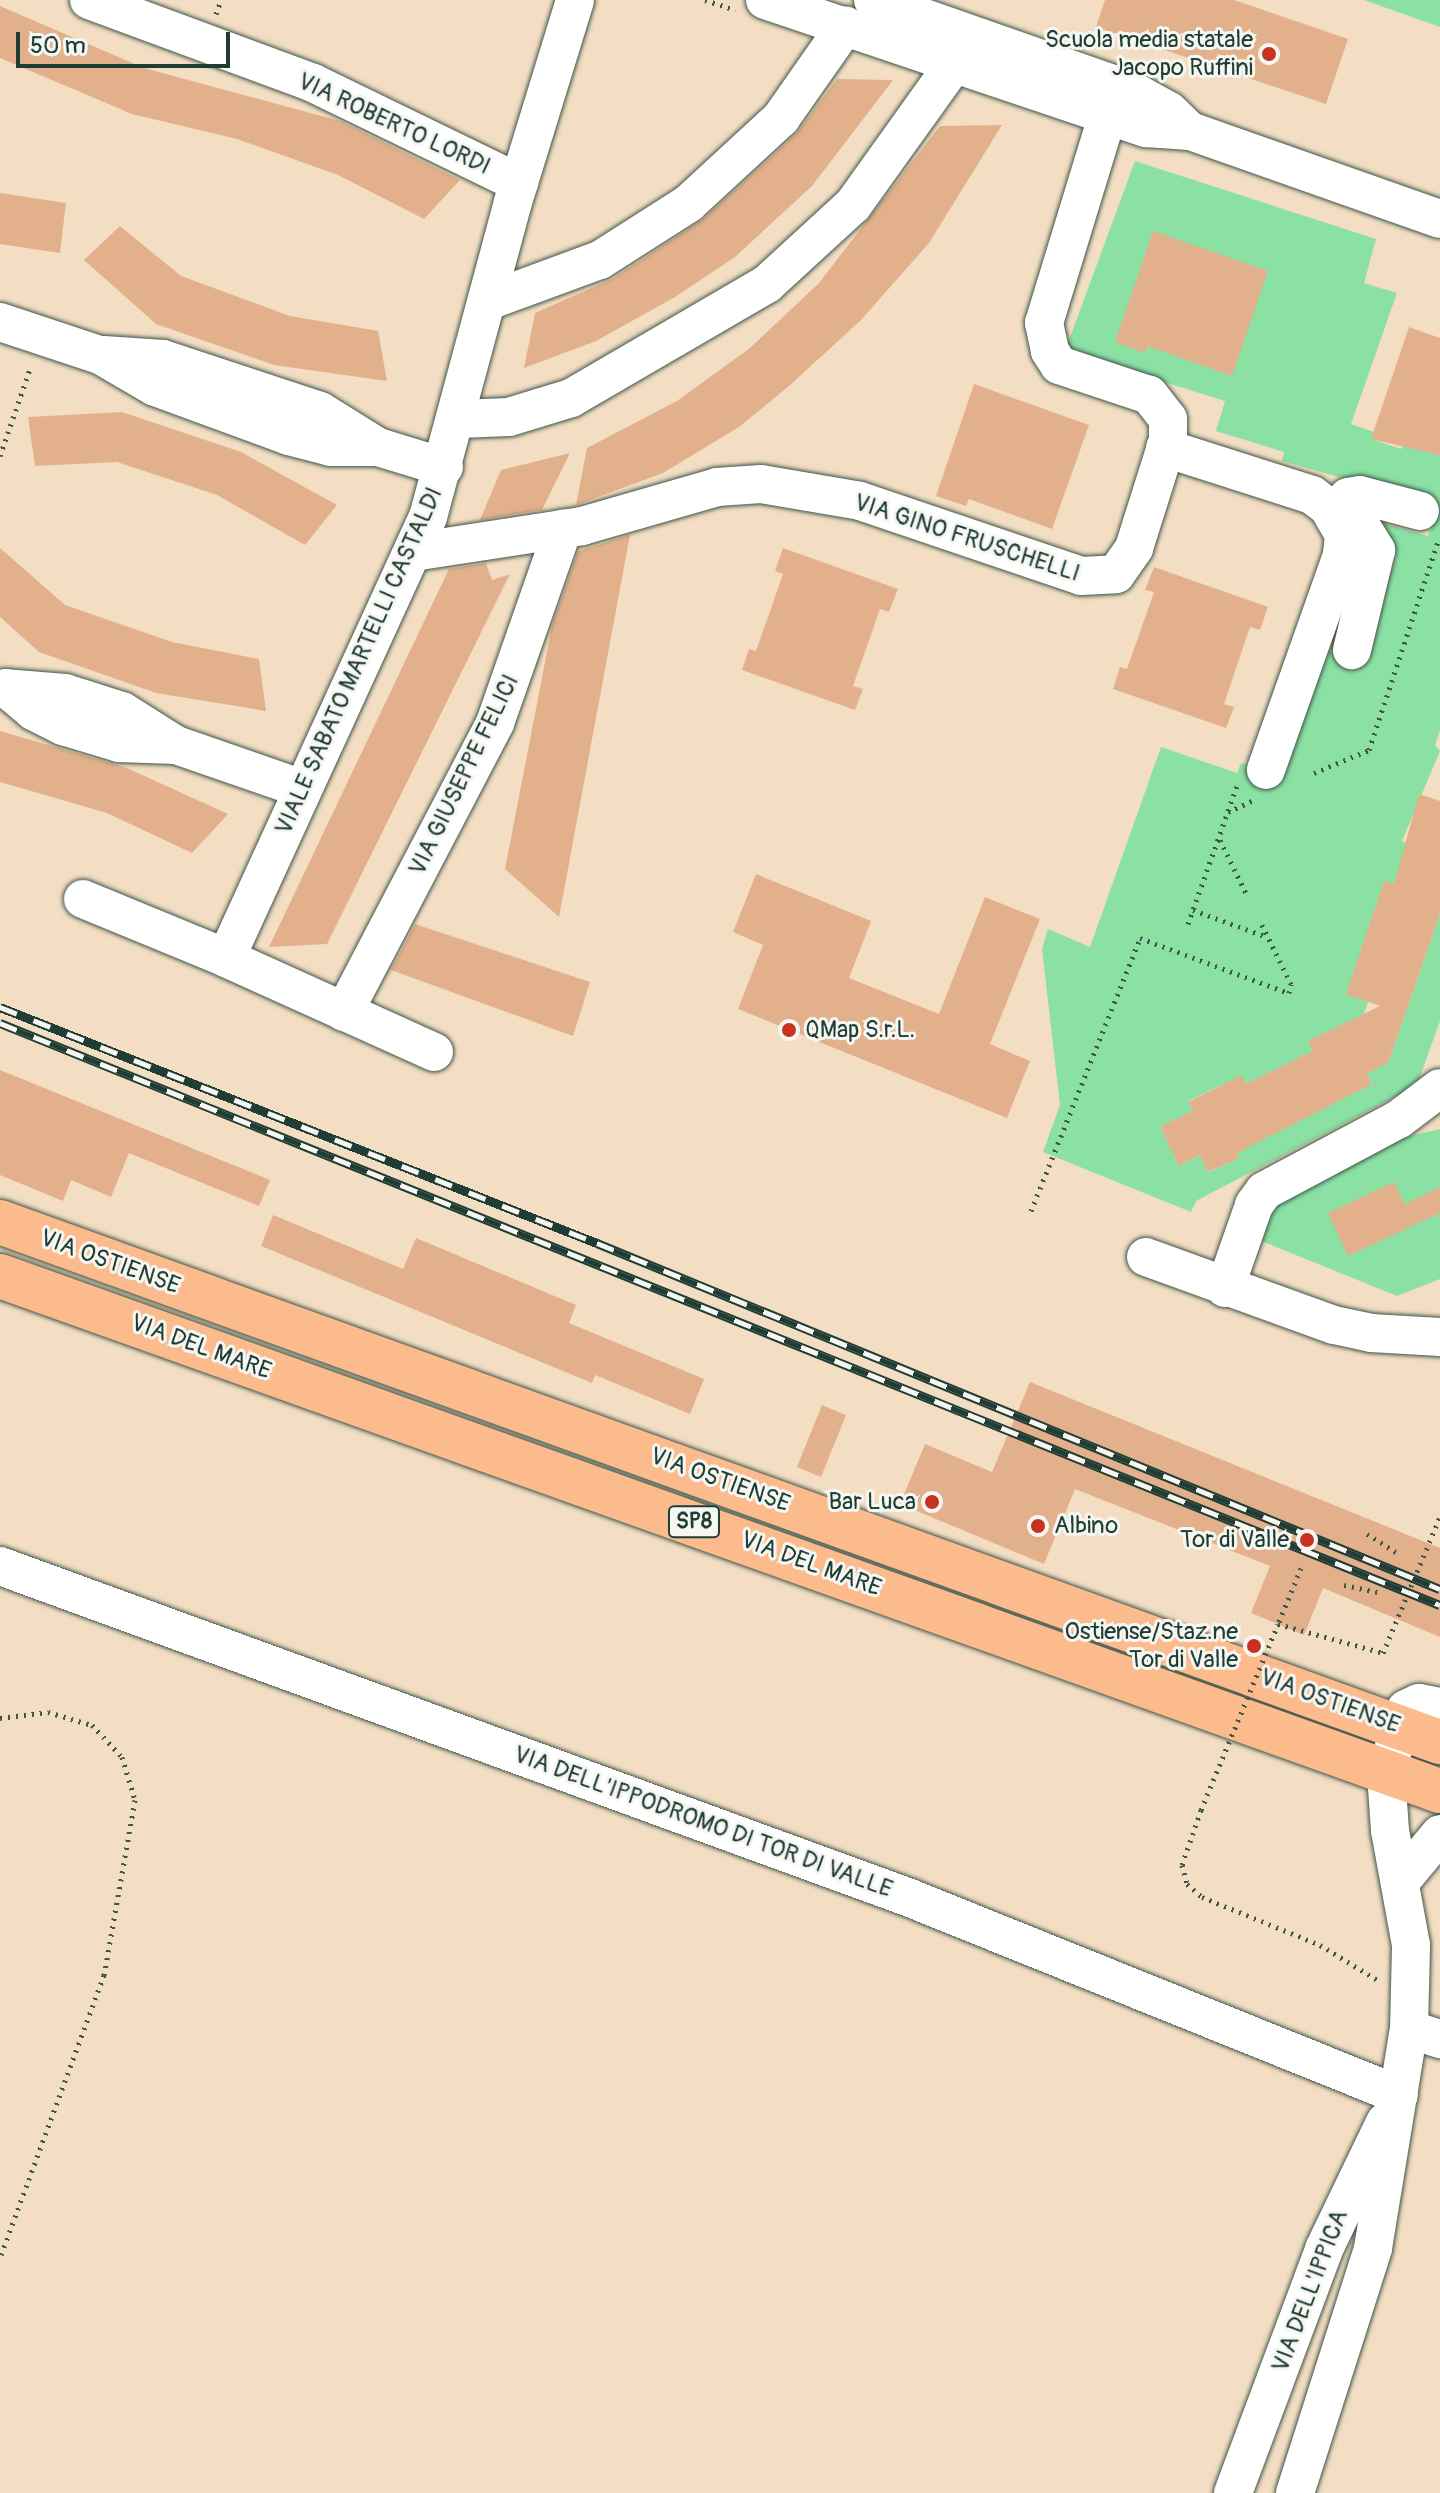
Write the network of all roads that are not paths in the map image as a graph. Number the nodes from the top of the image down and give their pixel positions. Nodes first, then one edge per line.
1 (89, 0) edge
2 (575, 0) edge
3 (765, 0) edge
4 (860, 12) edge
5 (956, 61) junction
6 (1108, 114) junction
7 (1190, 131) junction
8 (519, 183) junction
9 (1440, 219) edge
10 (491, 300) junction
11 (2, 321) edge
12 (459, 419) junction
13 (1165, 448) junction
14 (444, 467) junction
15 (1335, 515) junction
16 (1430, 523) edge
17 (563, 529) junction
18 (413, 552) junction
19 (1352, 650) dead end
20 (3, 687) edge
21 (1253, 774) road end
22 (300, 788) junction
23 (83, 899) dead end
24 (226, 958) junction
25 (344, 1012) junction
26 (434, 1052) dead end
27 (1440, 1090) edge
28 (0, 1222) edge
29 (1146, 1257) dead end
30 (0, 1276) edge
31 (1225, 1288) junction
32 (1440, 1337) edge
33 (0, 1566) edge
34 (1440, 1707) edge
35 (1398, 1726) junction
36 (1440, 1742) edge
37 (1386, 1772) junction
38 (1440, 1791) edge
39 (1440, 1834) edge
40 (1401, 1881) junction
41 (1420, 2025) edge
42 (1399, 2095) junction
43 (1233, 2493) edge
44 (1295, 2493) edge

1 - 8 street, VIA ROBERTO LORDI
2 - 8 street, VIALE SABATO MARTELLI CASTALDI
3 - 4 street
4 - 5 street
4 - 7 street
4 - 10 street
5 - 6 street
5 - 12 street
6 - 7 street
6 - 13 street, VIA GINO FRUSCHELLI
7 - 9 street
8 - 10 street, VIALE SABATO MARTELLI CASTALDI
10 - 12 street, VIALE SABATO MARTELLI CASTALDI
11 - 14 street
12 - 14 street, VIALE SABATO MARTELLI CASTALDI
13 - 15 street
13 - 17 street, VIA GINO FRUSCHELLI
14 - 18 street, VIALE SABATO MARTELLI CASTALDI
15 - 16 street
15 - 19 street
15 - 21 street
17 - 18 street, VIA GINO FRUSCHELLI
17 - 25 street, VIA GIUSEPPE FELICI
18 - 22 street, VIALE SABATO MARTELLI CASTALDI
20 - 22 street
22 - 24 street, VIALE SABATO MARTELLI CASTALDI
23 - 24 street
24 - 25 street
25 - 26 street
27 - 31 street
28 - 35 main road, VIA OSTIENSE
29 - 31 street
30 - 37 main road, VIA DEL MARE / SP8
31 - 32 street
33 - 42 street, VIA DELL'IPPODROMO DI TOR DI VALLE
34 - 35 street
35 - 36 main road, VIA OSTIENSE
35 - 37 street
37 - 38 main road, VIA DEL MARE / SP8
37 - 40 street
39 - 40 street
40 - 41 street
41 - 42 street
42 - 43 street, VIA DELL'IPPICA
42 - 44 street

